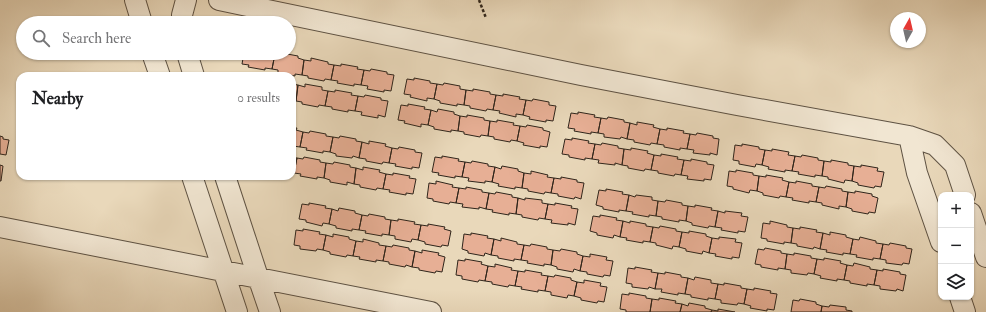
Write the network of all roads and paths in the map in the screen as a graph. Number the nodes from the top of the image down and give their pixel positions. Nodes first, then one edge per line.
1 (135, 0) edge
2 (186, 0) edge
3 (219, 0) edge
4 (479, 0) edge
5 (140, 16) edge
6 (182, 16) edge
7 (486, 18) dead end
8 (154, 60) edge
9 (189, 60) edge
10 (159, 72) edge
11 (193, 72) edge
12 (909, 136) junction
13 (193, 180) edge
14 (226, 180) edge
15 (964, 192) edge
16 (974, 222) edge
17 (0, 227) edge
18 (938, 233) edge
19 (986, 257) edge
20 (223, 271) junction
21 (258, 277) junction
22 (961, 300) edge
23 (237, 312) edge
24 (270, 312) edge
25 (431, 312) edge
26 (965, 312) edge

1 - 5 street
2 - 6 street
3 - 12 street
4 - 7 path
8 - 10 street
9 - 11 street
12 - 15 street
12 - 18 street
13 - 20 street
14 - 21 street
16 - 19 street
17 - 20 street
20 - 21 street
20 - 23 street
21 - 24 street
21 - 25 street
22 - 26 street

